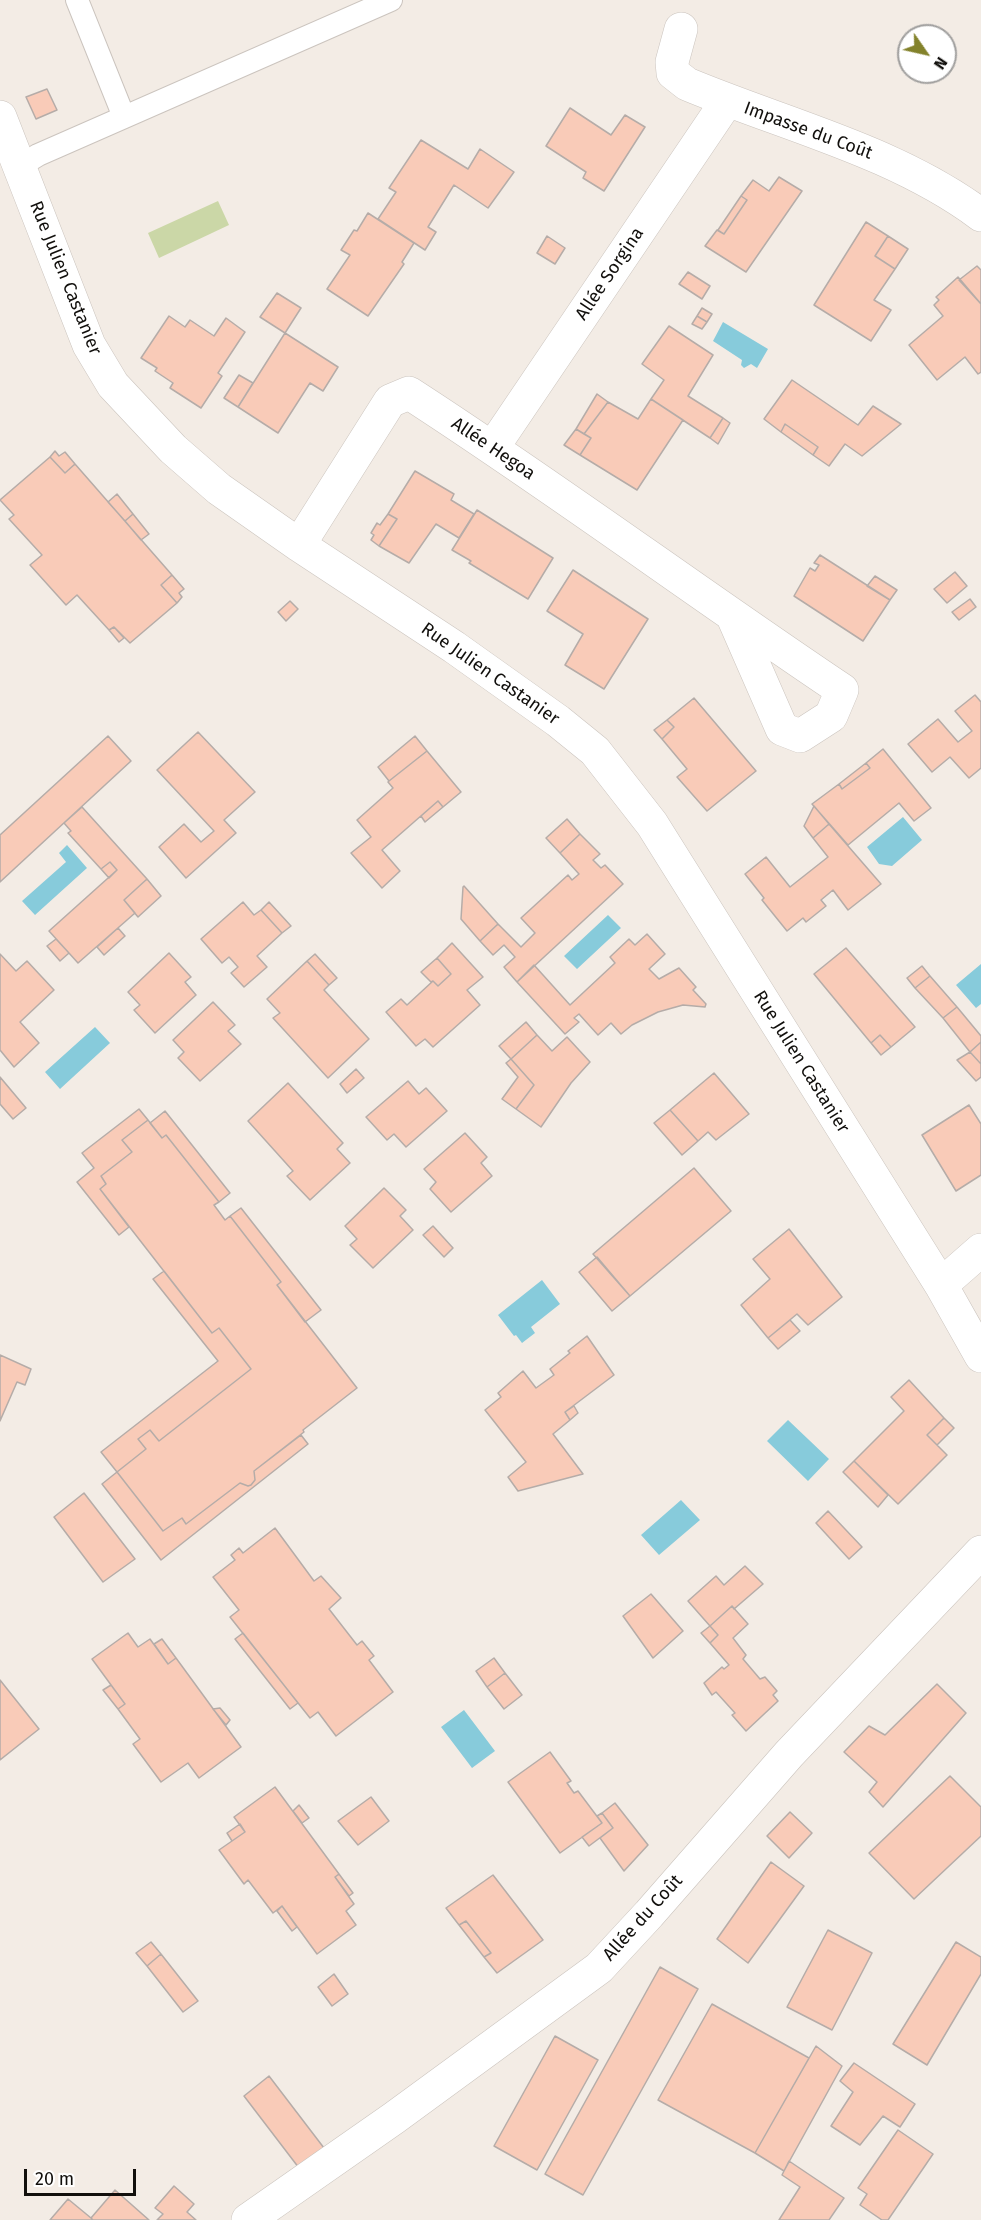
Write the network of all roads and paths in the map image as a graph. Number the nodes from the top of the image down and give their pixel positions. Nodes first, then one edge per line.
1 (77, 0) edge
2 (391, 0) edge
3 (681, 29) dead end
4 (727, 101) junction
5 (0, 117) edge
6 (124, 117) junction
7 (20, 166) junction
8 (981, 214) edge
9 (493, 447) junction
10 (299, 545) junction
11 (732, 617) dead end
12 (981, 1250) edge
13 (941, 1285) junction
14 (981, 1356) edge
15 (981, 1552) edge
16 (248, 2220) edge

1 - 6 lane
2 - 6 lane
3 - 4 street, Impasse du Coût
4 - 8 street, Impasse du Coût
4 - 9 street, Allée Sorgina
5 - 7 street, Rue Julien Castanier
6 - 7 lane
7 - 10 street, Rue Julien Castanier
9 - 10 street, Allée Hegoa
9 - 11 street, Allée Hegoa
10 - 13 street, Rue Julien Castanier
12 - 13 street
13 - 14 street
15 - 16 street, Allée du Coût

